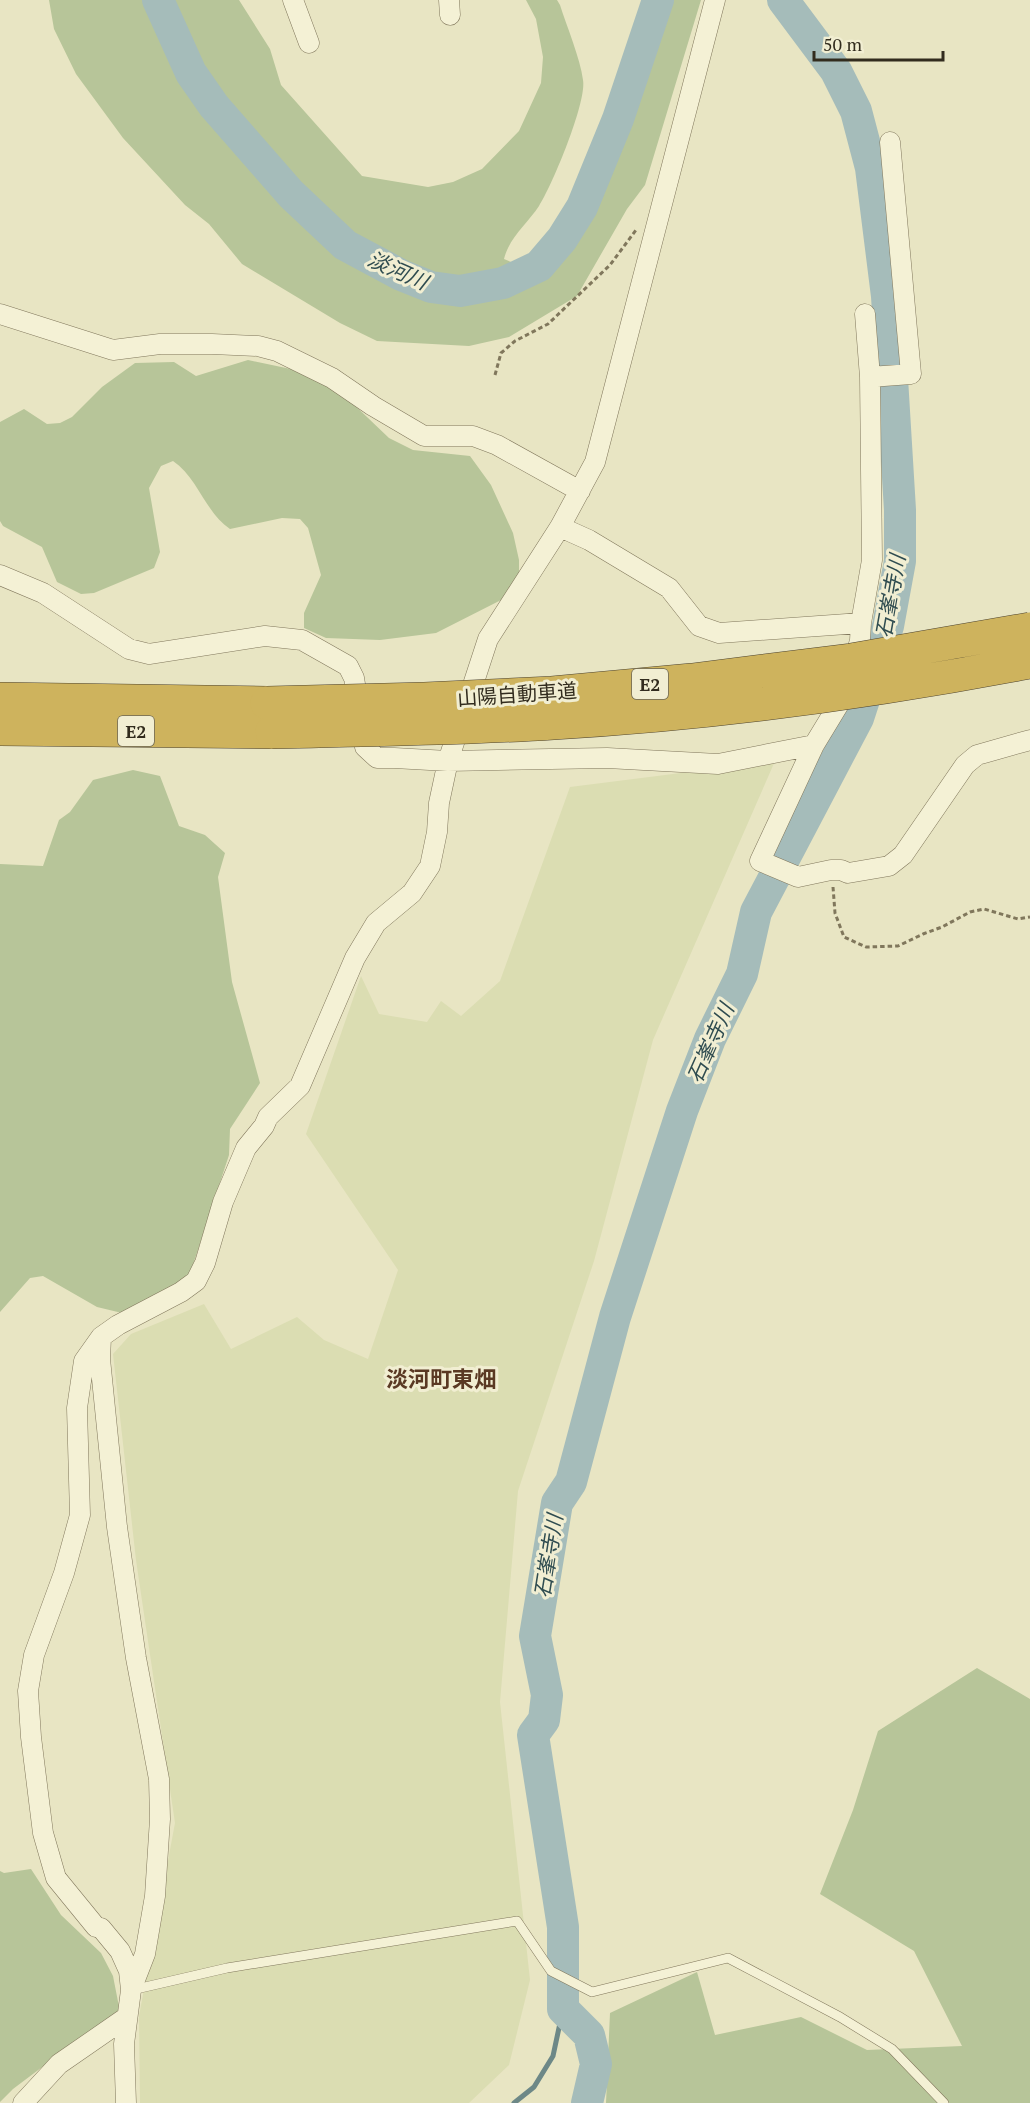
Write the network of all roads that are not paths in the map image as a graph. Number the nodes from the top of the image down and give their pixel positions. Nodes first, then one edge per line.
1 (292, 0) edge
2 (715, 0) edge
3 (309, 43) dead end
4 (890, 142) dead end
5 (0, 314) edge
6 (865, 314) dead end
7 (870, 377) junction
8 (580, 491) junction
9 (560, 527) junction
10 (0, 575) edge
11 (861, 623) junction
12 (1030, 629) edge
13 (1030, 662) edge
14 (0, 699) edge
15 (270, 718) junction
16 (0, 729) edge
17 (1030, 740) edge
18 (814, 745) junction
19 (448, 761) junction
20 (101, 1337) junction
21 (131, 1990) junction
22 (127, 2017) junction
23 (23, 2103) edge
24 (126, 2103) edge
25 (944, 2103) edge

1 - 3 street
2 - 8 street
4 - 7 street
5 - 8 street
6 - 7 street
7 - 11 street
8 - 9 street
9 - 11 street
9 - 19 street
10 - 19 street
11 - 18 street
12 - 15 highway, 山陽自動車道 / E2, bridge
13 - 15 highway, 山陽自動車道 / E2, bridge
14 - 15 highway, 山陽自動車道 / E2
15 - 16 highway, 山陽自動車道 / E2
17 - 18 street
18 - 19 street
19 - 20 street
20 - 21 street
20 - 21 street
21 - 22 street
21 - 25 lane
22 - 23 street
22 - 24 street

